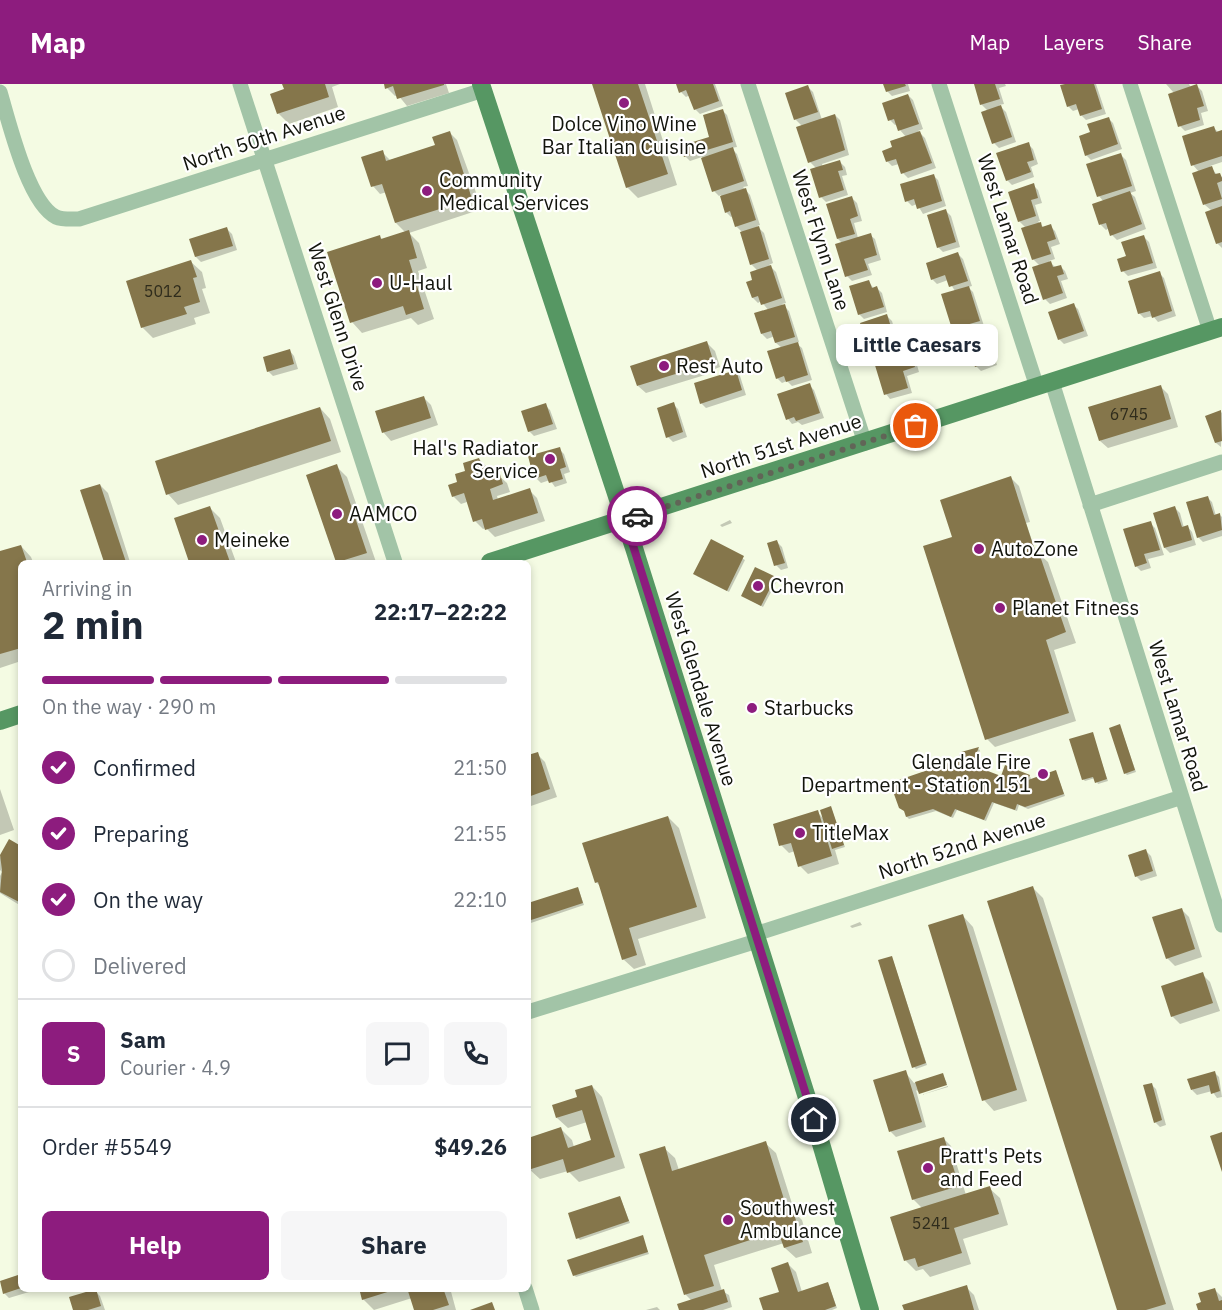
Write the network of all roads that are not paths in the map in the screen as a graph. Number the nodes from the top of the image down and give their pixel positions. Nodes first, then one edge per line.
1 (240, 84) edge
2 (748, 84) edge
3 (939, 84) edge
4 (1130, 84) edge
5 (482, 87) edge
6 (0, 92) edge
7 (265, 160) junction
8 (1216, 329) edge
9 (1045, 385) junction
10 (865, 443) junction
11 (1222, 462) edge
12 (1090, 505) junction
13 (625, 520) junction
14 (394, 560) edge
15 (496, 560) edge
16 (18, 715) edge
17 (0, 721) edge
18 (1182, 797) junction
19 (1222, 925) edge
20 (756, 938) junction
21 (531, 1011) edge
22 (526, 1292) edge
23 (532, 1310) edge
24 (870, 1310) edge

1 - 7 street, West Glenn Drive
2 - 10 street, West Flynn Lane
3 - 9 street, West Lamar Road
4 - 8 street
5 - 7 street, North 50th Avenue
5 - 13 main road, West Glendale Avenue
6 - 7 street, North 50th Avenue
7 - 14 street, West Glenn Drive
8 - 9 main road, North 51st Avenue
9 - 10 main road, North 51st Avenue
9 - 12 street, West Lamar Road
10 - 13 main road, North 51st Avenue
11 - 12 street
12 - 18 street, West Lamar Road
13 - 15 main road, North 51st Avenue
13 - 20 main road, West Glendale Avenue
16 - 17 main road
18 - 19 street, West Lamar Road
18 - 20 street, North 52nd Avenue
20 - 21 street, North 52nd Avenue
20 - 24 main road, West Glendale Avenue
22 - 23 street

